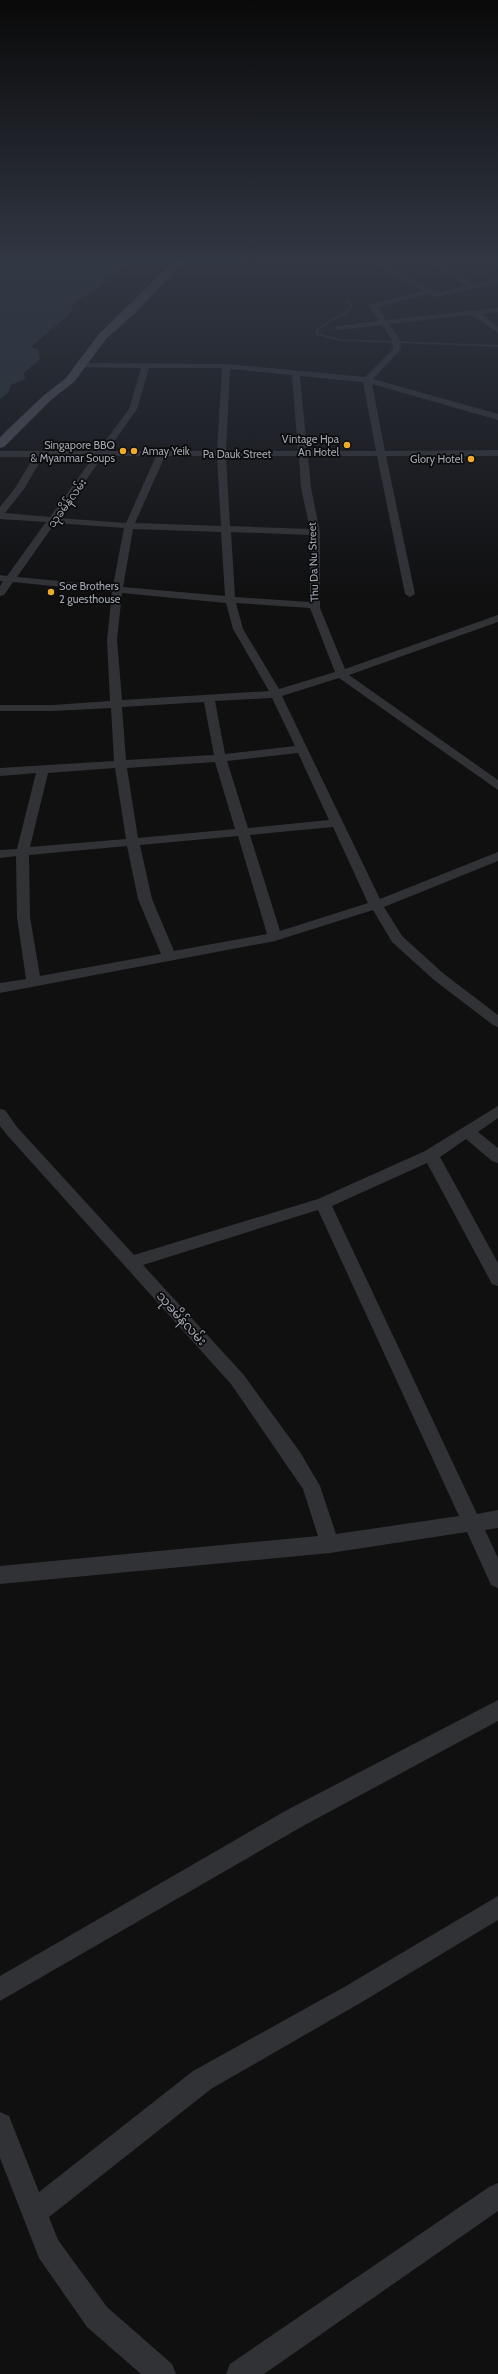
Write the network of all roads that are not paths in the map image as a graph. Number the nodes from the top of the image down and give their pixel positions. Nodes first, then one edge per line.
1 (77, 372) edge
2 (144, 372) edge
3 (226, 372) edge
4 (284, 372) edge
5 (373, 372) edge
6 (296, 373) junction
7 (366, 380) junction
8 (498, 417) edge
9 (0, 444) edge
10 (304, 453) junction
11 (381, 453) junction
12 (498, 453) edge
13 (0, 454) edge
14 (40, 454) junction
15 (102, 454) junction
16 (162, 454) junction
17 (221, 454) junction
18 (0, 514) edge
19 (54, 521) junction
20 (129, 526) junction
21 (226, 528) junction
22 (314, 532) junction
23 (0, 578) edge
24 (11, 579) junction
25 (117, 588) junction
26 (0, 592) edge
27 (410, 594) dead end
28 (230, 600) junction
29 (315, 605) junction
30 (498, 618) edge
31 (341, 674) junction
32 (276, 694) junction
33 (209, 698) junction
34 (116, 705) junction
35 (0, 708) edge
36 (303, 749) junction
37 (220, 758) junction
38 (120, 764) junction
39 (43, 769) junction
40 (0, 772) edge
41 (498, 786) edge
42 (338, 823) junction
43 (243, 833) junction
44 (133, 843) junction
45 (23, 852) junction
46 (0, 854) edge
47 (498, 856) edge
48 (376, 905) junction
49 (275, 937) junction
50 (169, 956) junction
51 (34, 981) junction
52 (0, 988) edge
53 (498, 1022) edge
54 (498, 1111) edge
55 (0, 1114) edge
56 (468, 1132) junction
57 (431, 1155) junction
58 (498, 1157) edge
59 (323, 1203) junction
60 (130, 1262) junction
61 (498, 1279) edge
62 (498, 1518) edge
63 (471, 1522) junction
64 (330, 1544) junction
65 (0, 1575) edge
66 (498, 1579) edge
67 (498, 1710) edge
68 (498, 1907) edge
69 (0, 1989) edge
70 (0, 2125) edge
71 (498, 2196) edge
72 (33, 2213) junction
73 (162, 2374) edge
74 (240, 2374) edge

1 - 9 main road
2 - 15 street, သုခမိန်လမ်း
3 - 17 street
4 - 6 street
5 - 7 street
6 - 7 street
6 - 10 street, Thu Da Nu Street
7 - 8 street
7 - 11 street
10 - 11 street, Pa Dauk Street
10 - 17 street, Pa Dauk Street
10 - 22 street, Thu Da Nu Street
11 - 12 street, Pa Dauk Street
11 - 27 street
13 - 14 street, Pa Dauk Street
14 - 15 street, Pa Dauk Street
14 - 18 street
15 - 16 street, Pa Dauk Street
15 - 19 street, သုခမိန်လမ်း
16 - 17 street, Pa Dauk Street
16 - 20 street
17 - 21 street
18 - 19 street
19 - 20 street
19 - 24 street, သုခမိန်လမ်း
20 - 21 street
20 - 25 street
21 - 22 street
21 - 28 street
22 - 29 street, Thu Da Nu Street
23 - 24 street
24 - 25 street
24 - 26 street, သုခမိန်လမ်း
25 - 28 street
25 - 34 street
28 - 29 street
28 - 32 street
29 - 31 street, Thu Da Nu Street
30 - 31 street
31 - 32 street
31 - 41 street
32 - 33 street
32 - 36 street
33 - 34 street
33 - 37 street
34 - 35 street
34 - 38 street
36 - 37 street
36 - 42 street
37 - 38 street
37 - 43 street
38 - 39 street
38 - 44 street
39 - 40 street
39 - 45 street
42 - 43 street
42 - 48 street
43 - 44 street
43 - 49 street
44 - 45 street
44 - 50 street
45 - 46 street
45 - 51 street
47 - 48 street
48 - 49 street
48 - 53 street
49 - 50 street
50 - 51 street
51 - 52 street
54 - 56 street
55 - 60 street, သုခမိန်လမ်း
56 - 57 street
56 - 58 street
57 - 59 street
57 - 61 street
59 - 60 street
59 - 63 street
60 - 64 street, သုခမိန်လမ်း
62 - 63 street
63 - 64 street
63 - 66 street
64 - 65 street
67 - 69 street
68 - 72 street
70 - 72 street
71 - 74 street
72 - 73 street

